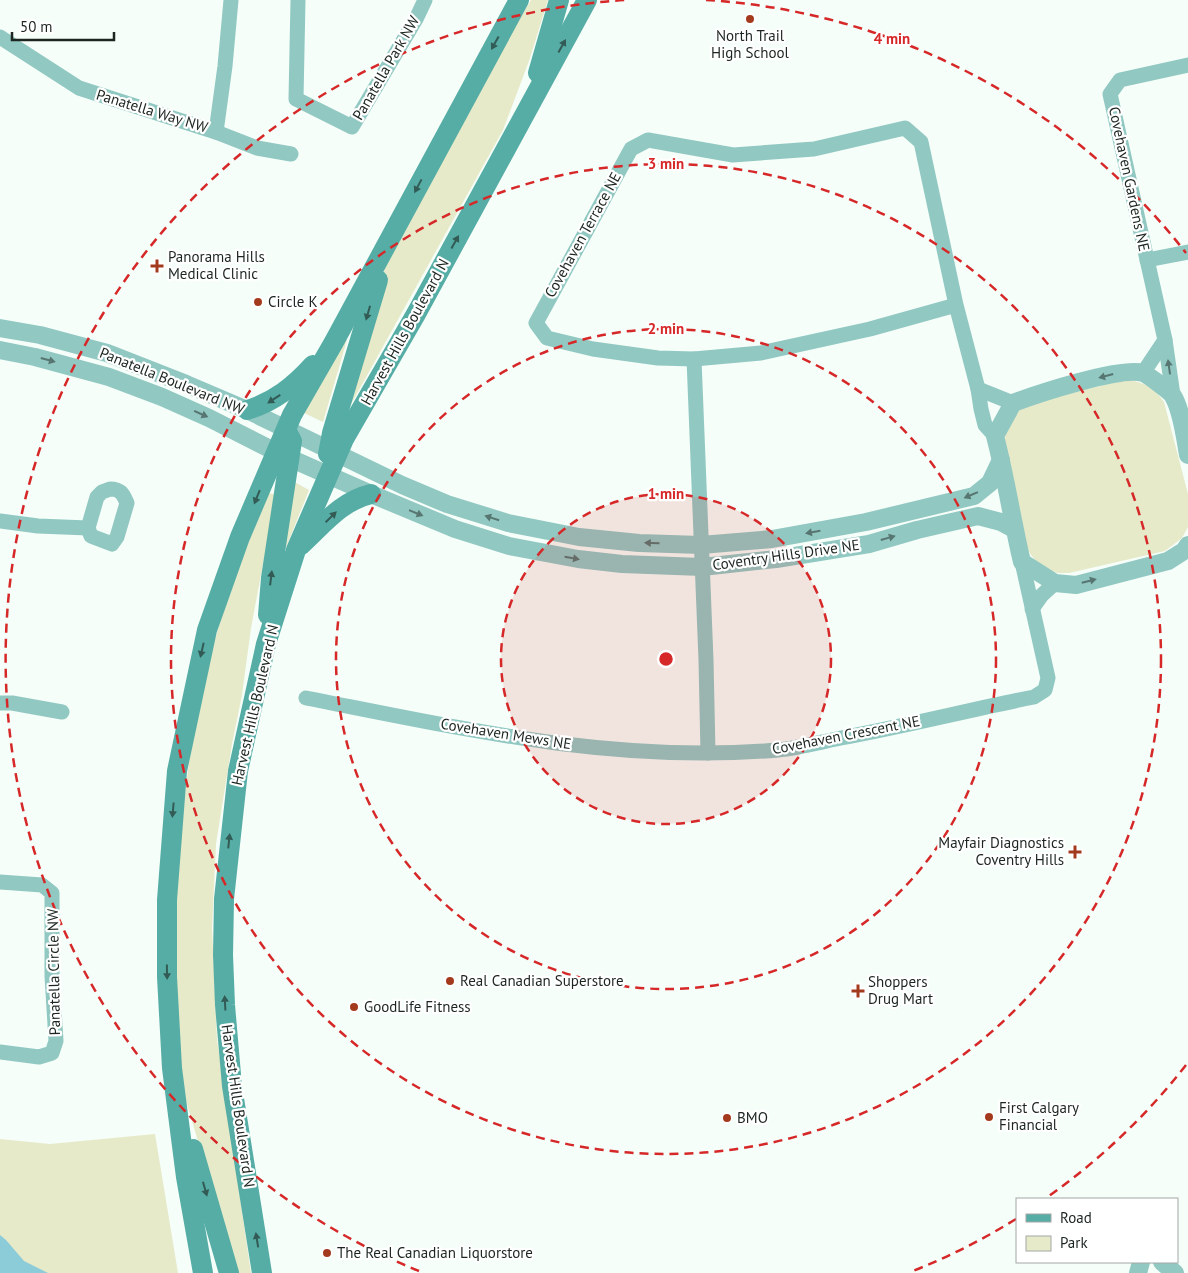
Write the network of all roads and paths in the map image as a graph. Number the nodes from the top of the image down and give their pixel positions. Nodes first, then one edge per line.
1 (231, 0) edge
2 (298, 0) edge
3 (425, 0) edge
4 (519, 0) edge
5 (558, 0) edge
6 (587, 0) edge
7 (0, 37) edge
8 (1188, 65) edge
9 (530, 104) junction
10 (216, 132) junction
11 (291, 154) dead end
12 (393, 233) junction
13 (1188, 252) edge
14 (1147, 260) junction
15 (956, 305) junction
16 (0, 328) edge
17 (1165, 340) junction
18 (334, 342) junction
19 (0, 350) edge
20 (694, 359) junction
21 (1143, 373) junction
22 (978, 394) junction
23 (1173, 395) junction
24 (1014, 403) junction
25 (246, 410) junction
26 (1185, 427) edge
27 (286, 430) junction
28 (995, 436) junction
29 (334, 452) junction
30 (1188, 455) edge
31 (283, 456) junction
32 (1001, 460) junction
33 (328, 476) junction
34 (371, 494) junction
35 (0, 521) edge
36 (88, 528) dead end
37 (1014, 529) junction
38 (701, 545) junction
39 (296, 550) junction
40 (1187, 550) edge
41 (1022, 562) junction
42 (702, 567) junction
43 (1055, 583) junction
44 (1032, 609) junction
45 (266, 644) junction
46 (306, 698) dead end
47 (0, 703) edge
48 (62, 712) dead end
49 (708, 753) junction
50 (0, 882) edge
51 (0, 1052) edge
52 (176, 1092) junction
53 (1163, 1263) edge
54 (203, 1273) edge
55 (228, 1273) edge
56 (262, 1273) edge
57 (1175, 1273) edge

1 - 10 street, Panatella Way NW
2 - 3 street, Panatella Park NW
4 -> 12 main road
5 - 9 main road
9 -> 6 main road, Harvest Hills Boulevard N
7 - 10 street, Panatella Way NW
8 - 14 street, Covehaven Gardens NE
29 -> 9 main road, Harvest Hills Boulevard N
10 - 11 street
12 - 18 main road
12 -> 29 main road
13 - 14 street, Covehaven Gardens NE
14 - 17 street, Covehaven Gardens NE
15 - 20 street, Covehaven Terrace NE
15 - 20 street, Covehaven Terrace NE
15 - 22 street, Covehaven Terrace NE
16 - 25 street, Panatella Boulevard NW
17 - 21 street
23 -> 17 street, Covehaven Gardens NE
18 -> 25 main road
18 - 27 main road
19 -> 31 street, Panatella Boulevard NW
20 - 38 street
21 - 23 street
21 -> 24 street
22 - 24 street
22 - 28 street
23 - 26 street
24 - 28 street
25 - 27 street, Panatella Boulevard NW
26 - 30 street
27 - 29 street, Panatella Boulevard NW
27 - 31 main road
28 - 32 street
29 - 33 main road
38 -> 29 street, Coventry Hills Drive NE
31 - 33 street, Panatella Boulevard NW
45 -> 31 main road
31 -> 52 main road
32 - 37 street
32 -> 38 street, Coventry Hills Drive NE
33 - 34 street, Coventry Hills Drive NE
33 - 39 main road, Harvest Hills Boulevard N
39 -> 34 main road
34 -> 42 street, Coventry Hills Drive NE
35 - 36 street
37 - 41 street
42 -> 37 street, Coventry Hills Drive NE
38 - 42 street
39 - 45 main road, Harvest Hills Boulevard N
43 -> 40 street
41 - 43 street
41 - 44 street, Covehaven Crescent NE
42 - 49 street
43 - 44 street
44 - 49 street, Covehaven Crescent NE
56 -> 45 main road, Harvest Hills Boulevard N
46 - 49 street, Covehaven Mews NE
47 - 48 street
50 - 51 street, Panatella Circle NW
52 - 54 main road
52 -> 55 main road
53 - 57 street

